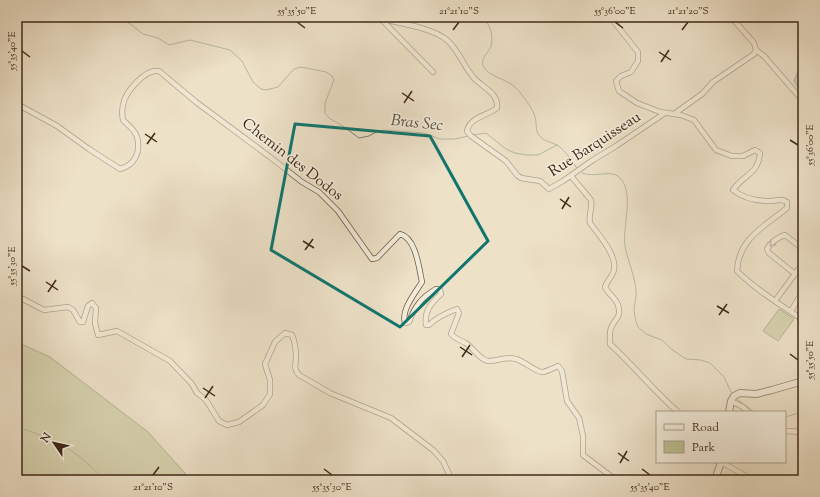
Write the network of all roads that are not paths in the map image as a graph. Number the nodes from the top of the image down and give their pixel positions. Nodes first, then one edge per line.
1 (610, 17) edge
2 (731, 17) edge
3 (380, 18) edge
4 (756, 50) junction
5 (433, 72) dead end
6 (803, 101) edge
7 (17, 104) edge
8 (666, 113) junction
9 (674, 114) junction
10 (571, 176) junction
11 (803, 249) edge
12 (803, 263) edge
13 (795, 274) junction
14 (803, 291) edge
15 (17, 296) edge
16 (801, 298) edge
17 (775, 301) junction
18 (790, 311) junction
19 (803, 320) edge
20 (803, 381) edge
21 (731, 401) junction
22 (677, 411) edge
23 (729, 411) edge
24 (747, 411) edge
25 (786, 432) edge
26 (803, 432) edge
27 (721, 463) edge
28 (723, 463) edge
29 (450, 480) edge
30 (616, 480) edge
31 (715, 480) edge
32 (753, 480) edge

1 - 8 street
2 - 4 street
3 - 5 street
3 - 10 street, Rue Barquisseau
4 - 6 street
4 - 9 street
7 - 30 street, Chemin des Dodos
8 - 9 street
8 - 10 street, Rue Barquisseau
9 - 17 street
10 - 22 street
11 -> 13 street
12 - 13 street
13 - 17 street
14 - 16 street
15 - 29 street
16 - 18 street
17 - 18 street
18 - 19 street
20 - 21 main road
21 - 23 main road
21 - 24 street
25 - 26 street
27 - 31 main road
28 - 32 street

